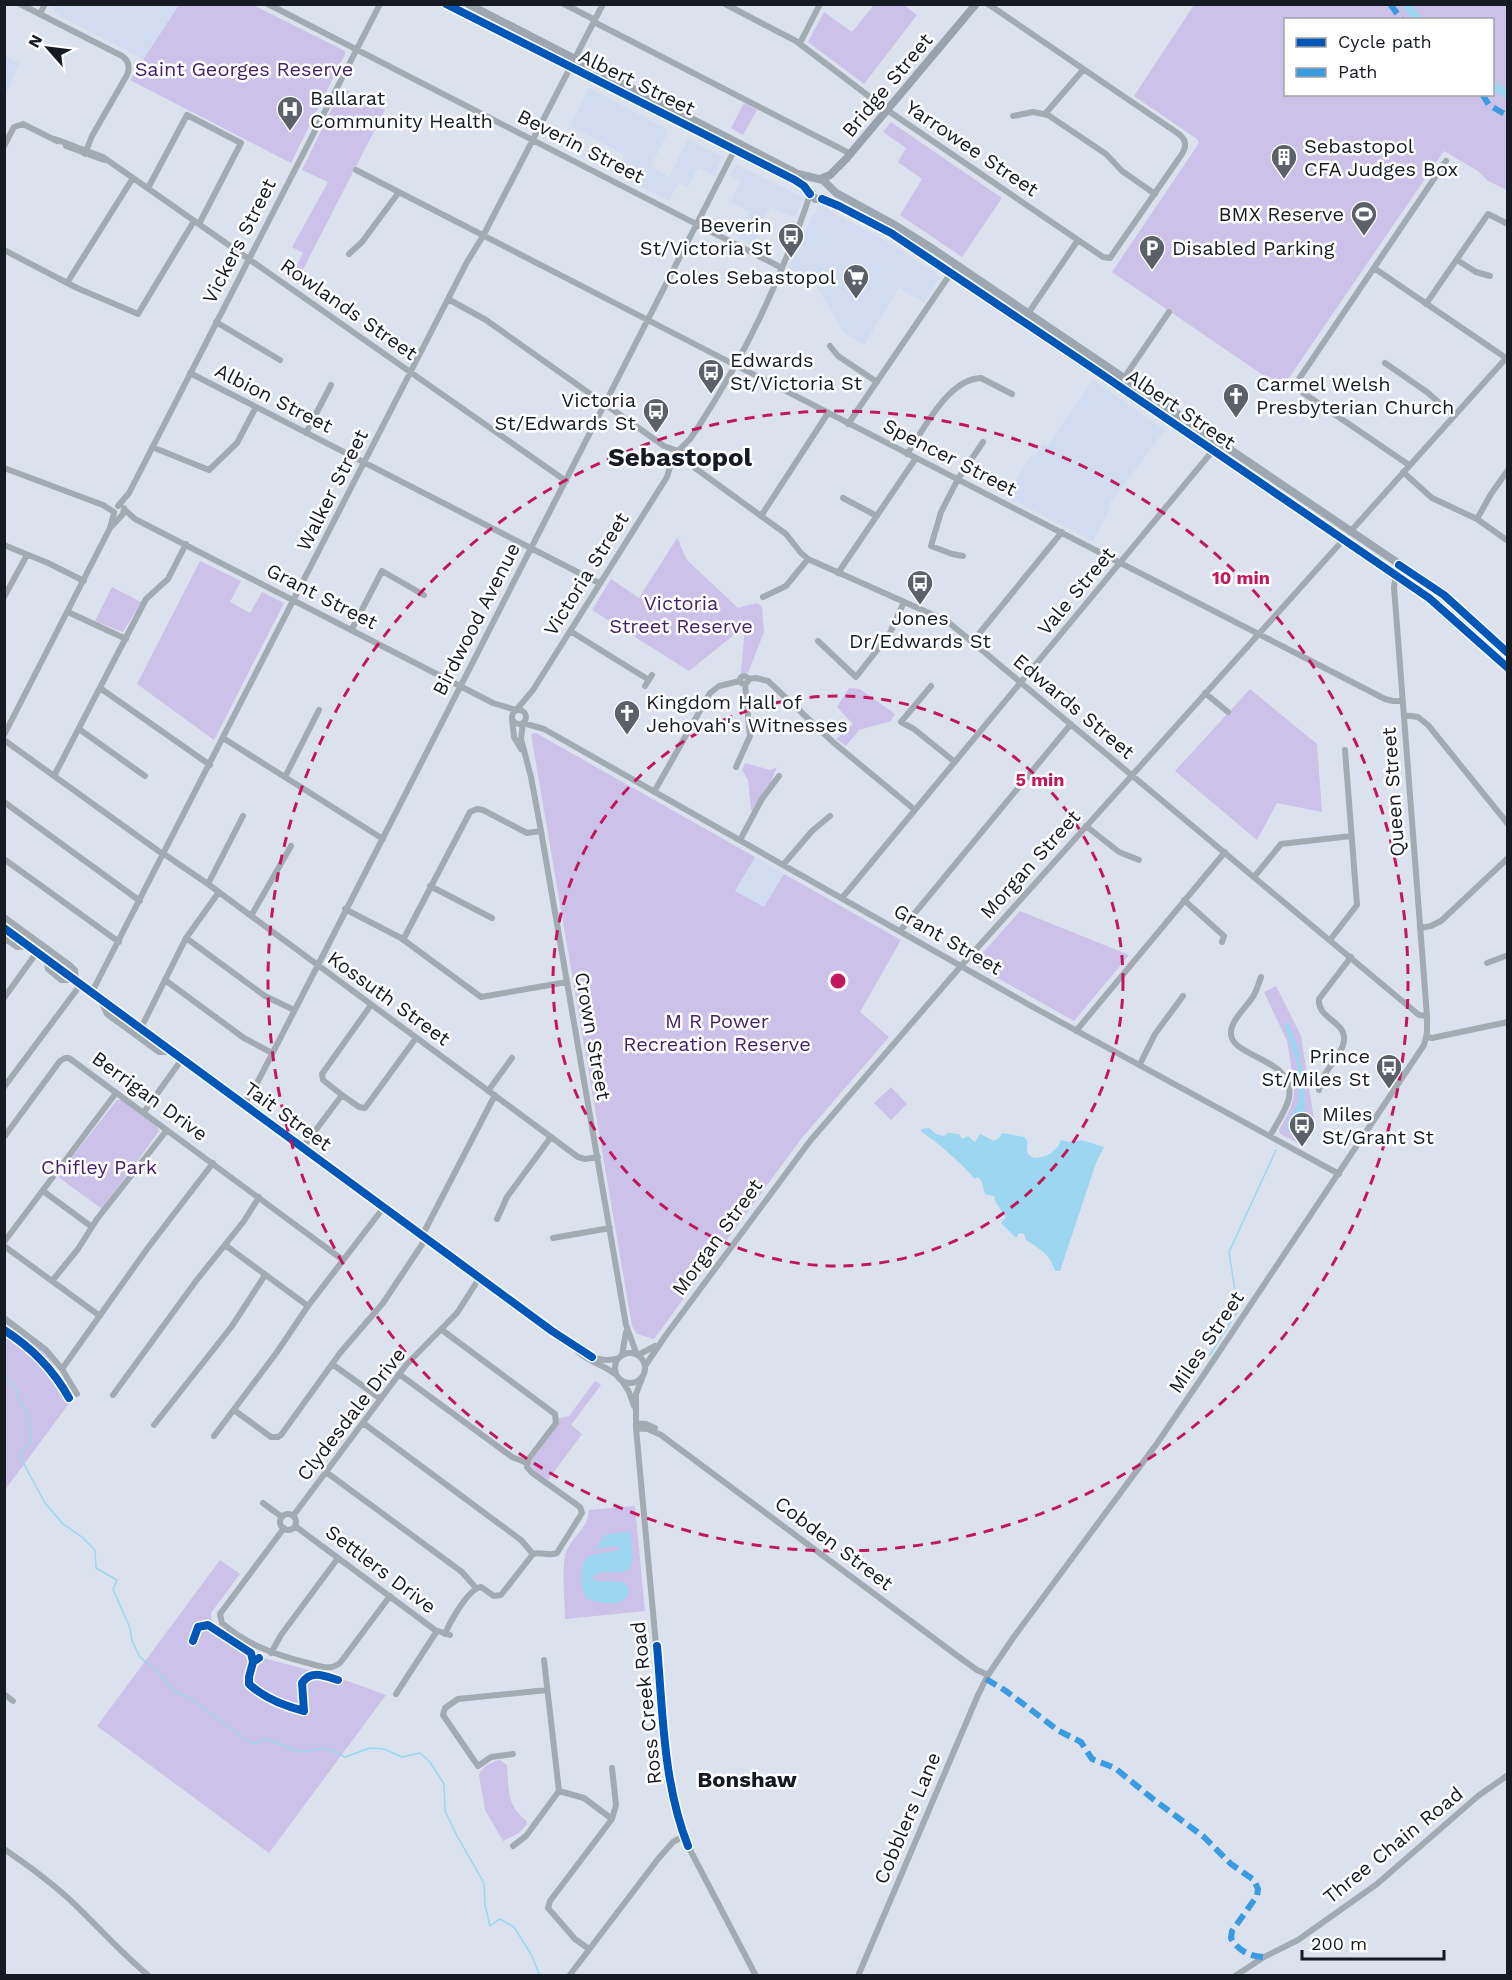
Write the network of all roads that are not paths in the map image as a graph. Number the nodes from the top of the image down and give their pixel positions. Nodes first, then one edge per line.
1 (21, 4) edge
2 (45, 4) edge
3 (268, 4) edge
4 (380, 4) edge
5 (446, 4) edge
6 (468, 4) edge
7 (564, 4) edge
8 (603, 4) edge
9 (725, 4) edge
10 (820, 4) edge
11 (976, 4) edge
12 (988, 4) edge
13 (40, 14) junction
14 (594, 21) junction
15 (800, 44) junction
16 (356, 50) junction
17 (575, 59) junction
18 (570, 68) junction
19 (1083, 70) junction
20 (887, 110) junction
21 (1045, 114) junction
22 (1013, 116) dead end
23 (533, 140) junction
24 (4, 146) edge
25 (735, 149) junction
26 (85, 151) junction
27 (849, 156) junction
28 (1446, 161) dead end
29 (356, 170) dead end
30 (133, 178) junction
31 (818, 179) junction
32 (148, 188) junction
33 (829, 188) junction
34 (399, 192) junction
35 (810, 194) junction
36 (1155, 194) junction
37 (820, 200) junction
38 (196, 222) junction
39 (801, 223) junction
40 (697, 224) junction
41 (1508, 224) edge
42 (483, 236) junction
43 (1078, 240) junction
44 (4, 250) edge
45 (349, 254) dead end
46 (249, 259) junction
47 (1457, 260) junction
48 (782, 268) junction
49 (1374, 268) junction
50 (954, 269) junction
51 (1490, 276) dead end
52 (67, 283) junction
53 (448, 299) junction
54 (1426, 304) junction
55 (1169, 312) dead end
56 (1029, 313) junction
57 (647, 321) junction
58 (1023, 321) junction
59 (216, 322) junction
60 (830, 346) dead end
61 (1507, 357) edge
62 (280, 360) dead end
63 (1385, 363) dead end
64 (737, 366) junction
65 (411, 372) junction
66 (190, 374) junction
67 (1124, 378) junction
68 (877, 382) junction
69 (331, 386) dead end
70 (1012, 394) dead end
71 (604, 404) junction
72 (256, 407) junction
73 (828, 413) junction
74 (1454, 416) junction
75 (848, 424) junction
76 (306, 433) junction
77 (692, 437) junction
78 (983, 442) dead end
79 (1220, 443) junction
80 (664, 446) junction
81 (152, 447) junction
82 (1213, 450) junction
83 (678, 451) junction
84 (907, 454) junction
85 (686, 455) junction
86 (673, 458) junction
87 (916, 458) junction
88 (364, 463) junction
89 (681, 464) junction
90 (1409, 465) junction
91 (4, 468) edge
92 (695, 468) junction
93 (1508, 470) edge
94 (1403, 472) junction
95 (667, 477) junction
96 (958, 479) junction
97 (566, 481) junction
98 (843, 498) dead end
99 (119, 511) junction
100 (761, 516) junction
101 (877, 516) junction
102 (1477, 519) junction
103 (1062, 532) junction
104 (1347, 536) junction
105 (1508, 541) edge
106 (186, 544) junction
107 (4, 545) edge
108 (531, 548) junction
109 (27, 555) junction
110 (963, 556) dead end
111 (808, 559) junction
112 (1120, 564) junction
113 (1403, 568) junction
114 (837, 573) junction
115 (1397, 576) junction
116 (84, 581) junction
117 (599, 583) junction
118 (424, 595) dead end
119 (4, 597) edge
120 (764, 597) dead end
121 (294, 600) junction
122 (904, 602) junction
123 (68, 612) junction
124 (352, 629) junction
125 (570, 631) junction
126 (1258, 634) junction
127 (126, 639) junction
128 (818, 641) dead end
129 (973, 641) junction
130 (1508, 653) edge
131 (1508, 668) edge
132 (649, 680) dead end
133 (744, 681) junction
134 (1021, 682) junction
135 (460, 686) junction
136 (931, 686) dead end
137 (100, 688) junction
138 (533, 690) junction
139 (1205, 693) junction
140 (1402, 701) junction
141 (493, 703) junction
142 (319, 710) dead end
143 (516, 710) junction
144 (1228, 712) dead end
145 (525, 713) junction
146 (1404, 715) junction
147 (512, 718) junction
148 (523, 723) junction
149 (1071, 724) junction
150 (79, 729) junction
151 (544, 729) junction
152 (4, 735) edge
153 (223, 738) junction
154 (4, 740) edge
155 (1345, 750) dead end
156 (524, 754) junction
157 (955, 762) junction
158 (210, 765) junction
159 (736, 767) dead end
160 (1131, 775) junction
161 (54, 776) junction
162 (145, 776) dead end
163 (780, 776) dead end
164 (285, 777) junction
165 (654, 792) junction
166 (4, 802) edge
167 (915, 810) junction
168 (243, 816) dead end
169 (830, 816) dead end
170 (1508, 824) edge
171 (1086, 826) junction
172 (541, 831) junction
173 (1351, 836) junction
174 (383, 838) junction
175 (740, 840) junction
176 (291, 846) dead end
177 (1224, 852) junction
178 (164, 855) junction
179 (1508, 858) edge
180 (4, 859) edge
181 (1139, 860) dead end
182 (783, 865) junction
183 (1254, 877) junction
184 (208, 884) junction
185 (430, 886) junction
186 (219, 892) junction
187 (842, 898) junction
188 (140, 900) junction
189 (1185, 900) junction
190 (345, 909) junction
191 (251, 916) junction
192 (4, 917) edge
193 (492, 918) dead end
194 (4, 928) edge
195 (1420, 928) junction
196 (900, 932) junction
197 (4, 938) edge
198 (186, 938) junction
199 (403, 940) junction
200 (1330, 940) junction
201 (119, 942) junction
202 (1222, 942) dead end
203 (29, 946) junction
204 (37, 952) junction
205 (1508, 955) edge
206 (1351, 957) junction
207 (1486, 963) dead end
208 (318, 965) junction
209 (961, 966) junction
210 (1261, 977) dead end
211 (165, 980) junction
212 (78, 982) junction
213 (567, 982) junction
214 (92, 992) junction
215 (1183, 996) dead end
216 (99, 997) junction
217 (4, 998) edge
218 (371, 1005) junction
219 (1409, 1006) junction
220 (1426, 1008) junction
221 (294, 1010) junction
222 (1427, 1016) junction
223 (1508, 1022) edge
224 (141, 1028) junction
225 (1076, 1031) junction
226 (1427, 1035) junction
227 (416, 1038) junction
228 (174, 1053) junction
229 (272, 1053) junction
230 (512, 1058) dead end
231 (182, 1059) junction
232 (1140, 1064) junction
233 (4, 1087) edge
234 (1319, 1090) dead end
235 (488, 1091) junction
236 (117, 1093) junction
237 (342, 1095) junction
238 (495, 1095) junction
239 (244, 1104) junction
240 (144, 1112) junction
241 (166, 1130) junction
242 (1270, 1136) junction
243 (4, 1137) edge
244 (551, 1137) junction
245 (303, 1147) junction
246 (597, 1157) junction
247 (213, 1163) junction
248 (1339, 1174) junction
249 (43, 1191) junction
250 (259, 1197) junction
251 (384, 1207) junction
252 (497, 1219) dead end
253 (92, 1227) junction
254 (610, 1228) junction
255 (425, 1236) junction
256 (553, 1238) dead end
257 (4, 1244) edge
258 (225, 1245) junction
259 (343, 1260) junction
260 (265, 1275) junction
261 (480, 1277) junction
262 (52, 1281) junction
263 (308, 1306) junction
264 (100, 1316) junction
265 (4, 1318) edge
266 (626, 1325) junction
267 (442, 1330) junction
268 (552, 1331) junction
269 (666, 1335) junction
270 (638, 1355) junction
271 (621, 1357) junction
272 (332, 1364) junction
273 (645, 1366) junction
274 (62, 1369) junction
275 (399, 1374) junction
276 (643, 1376) junction
277 (620, 1379) junction
278 (77, 1394) dead end
279 (113, 1395) dead end
280 (381, 1399) junction
281 (234, 1410) junction
282 (635, 1410) junction
283 (363, 1423) junction
284 (154, 1425) dead end
285 (636, 1426) junction
286 (214, 1436) dead end
287 (527, 1463) junction
288 (326, 1472) junction
289 (262, 1503) dead end
290 (293, 1516) junction
291 (282, 1517) junction
292 (295, 1526) junction
293 (284, 1528) junction
294 (533, 1554) junction
295 (338, 1558) junction
296 (476, 1588) junction
297 (390, 1596) junction
298 (437, 1631) junction
299 (271, 1653) junction
300 (544, 1660) dead end
301 (988, 1675) junction
302 (547, 1690) junction
303 (4, 1694) edge
304 (396, 1694) dead end
305 (14, 1701) dead end
306 (513, 1754) dead end
307 (612, 1768) dead end
308 (1508, 1775) edge
309 (559, 1791) junction
310 (612, 1819) junction
311 (683, 1834) junction
312 (513, 1846) dead end
313 (4, 1849) edge
314 (590, 1949) junction
315 (149, 1976) edge
316 (569, 1976) edge
317 (756, 1976) edge
318 (858, 1976) edge
319 (1235, 1976) edge

1 - 13 street
2 - 13 street
3 - 16 street, Beverin Street
4 - 16 street, Vickers Street
5 - 18 highway, Albert Street
6 - 17 highway, Albert Street
7 - 14 street
8 - 14 street, Walker Street
9 - 15 street, Yarrowee Street
10 - 15 street
11 - 20 main road, Bridge Street
12 - 19 street
13 - 26 street
14 - 17 street, Walker Street
14 - 27 street
15 - 20 street, Yarrowee Street
16 - 23 street, Beverin Street
16 - 46 street, Vickers Street
17 - 18 street, Walker Street
17 - 31 highway, Albert Street
18 - 23 street, Walker Street
18 - 25 highway, Albert Street
19 - 21 street
19 - 36 street
20 - 27 main road, Bridge Street
20 - 43 street, Yarrowee Street
21 - 22 street
21 - 36 street
23 - 40 street, Beverin Street
23 - 42 street, Walker Street
24 - 26 street, Rowlands Street
25 - 35 highway, Albert Street
25 - 40 street, Birdwood Avenue
26 - 30 street, Rowlands Street
27 - 31 main road
27 - 33 main road
28 - 49 street
29 - 34 street, Spencer Street
30 - 32 street, Rowlands Street
30 - 52 street
31 - 33 highway
31 - 35 highway
32 - 38 street, Rowlands Street
32 - 38 street
33 - 37 highway
33 - 50 highway, Albert Street
34 - 42 street, Spencer Street
34 - 45 street
35 - 37 highway
35 - 39 street
36 - 43 street, Yarrowee Street
37 - 39 street
37 - 50 highway, Albert Street
38 - 46 street, Rowlands Street
38 - 52 street
39 - 48 street
40 - 48 street, Beverin Street
40 - 57 street, Birdwood Avenue
41 - 47 street
42 - 53 street, Walker Street
42 - 57 street, Spencer Street
43 - 56 street
44 - 52 street
46 - 59 street, Vickers Street
46 - 65 street, Rowlands Street
47 - 51 street
47 - 54 street
48 - 64 street
49 - 54 street
49 - 90 street
50 - 56 highway, Albert Street
50 - 58 highway, Albert Street
50 - 68 street
53 - 65 street, Walker Street
53 - 71 street
54 - 61 street
55 - 67 street
56 - 58 street
56 - 67 highway, Albert Street
57 - 64 street, Spencer Street
57 - 71 street, Birdwood Avenue
58 - 82 highway, Albert Street
59 - 62 street
59 - 66 street, Vickers Street
60 - 68 street
61 - 74 street, Morgan Street
63 - 74 street
64 - 73 street, Spencer Street
64 - 77 street
65 - 88 street, Walker Street
65 - 97 street, Rowlands Street
66 - 72 street, Albion Street
66 - 81 street, Vickers Street
67 - 79 highway, Albert Street
68 - 75 street
69 - 76 street
70 - 84 street
71 - 80 street
71 - 97 street, Birdwood Avenue
72 - 76 street, Albion Street
72 - 81 street
73 - 75 street, Spencer Street
73 - 100 street
74 - 90 street, Morgan Street
75 - 84 street, Spencer Street
76 - 88 street, Albion Street
77 - 83 street
77 - 85 street
78 - 96 street
79 - 82 street, Vale Street
79 - 104 highway, Albert Street
80 - 83 street
80 - 86 street
81 - 99 street, Vickers Street
82 - 104 highway, Albert Street
82 - 112 street, Vale Street
83 - 85 street
83 - 86 street
84 - 87 street, Spencer Street
85 - 89 street
85 - 92 street, Edwards Street
86 - 89 street
86 - 95 street, Victoria Street
87 - 96 street, Spencer Street
87 - 101 street
88 - 108 street, Albion Street
88 - 121 street, Walker Street
89 - 92 street, Edwards Street
89 - 95 street, Victoria Street
90 - 94 street, Morgan Street
91 - 99 street, Grant Street
92 - 100 street, Edwards Street
93 - 102 street
94 - 102 street
94 - 104 street, Morgan Street
95 - 117 street, Victoria Street
96 - 103 street, Spencer Street
96 - 110 street
97 - 108 street, Birdwood Avenue
98 - 101 street
99 - 106 street, Grant Street
99 - 116 street, Vickers Street
100 - 111 street, Edwards Street
101 - 114 street
102 - 105 street
103 - 112 street, Spencer Street
103 - 129 street
104 - 113 highway, Albert Street
104 - 115 highway, Albert Street
104 - 126 street, Morgan Street
106 - 121 street, Grant Street
106 - 127 street
107 - 109 street
108 - 117 street, Albion Street
108 - 135 street, Birdwood Avenue
109 - 116 street
109 - 119 street
111 - 114 street, Edwards Street
111 - 120 street
112 - 126 street, Spencer Street
112 - 134 street, Vale Street
113 - 115 street
113 - 130 highway, Albert Street
114 - 122 street, Edwards Street
115 - 131 highway, Albert Street
115 - 140 street, Queen Street
116 - 123 street, Vickers Street
117 - 125 street, Victoria Street
118 - 124 street
121 - 124 street, Grant Street
121 - 153 street, Walker Street
122 - 128 street
122 - 129 street, Edwards Street
123 - 127 street
123 - 152 street, Vickers Street
124 - 135 street, Grant Street
125 - 132 street
125 - 138 street, Victoria Street
126 - 139 street, Morgan Street
126 - 140 street, Spencer Street
127 - 137 street
129 - 134 street, Edwards Street
133 - 159 street
133 - 165 street
133 - 167 street
134 - 149 street, Edwards Street
134 - 157 street, Vale Street
135 - 141 street, Grant Street
135 - 174 street, Birdwood Avenue
136 - 157 street
137 - 150 street
137 - 158 street
138 - 143 street, Victoria Street
138 - 145 street, Victoria Street
139 - 144 street
139 - 160 street, Morgan Street
140 - 146 street, Queen Street
141 - 143 street, Grant Street
141 - 147 street, Grant Street
142 - 164 street
143 - 145 street
143 - 147 street
145 - 148 street
145 - 151 street, Grant Street
146 - 170 street
146 - 195 street, Queen Street
147 - 148 street
147 - 156 street, Crown Street
148 - 151 street, Grant Street
148 - 156 street, Crown Street
149 - 160 street, Edwards Street
149 - 196 street
150 - 161 street
150 - 162 street
151 - 165 street, Grant Street
153 - 158 street, Walker Street
153 - 164 street
154 - 161 street, Kossuth Street
155 - 173 street
156 - 172 street, Crown Street
157 - 167 street, Vale Street
158 - 178 street, Walker Street
160 - 171 street, Morgan Street
160 - 177 street, Edwards Street
161 - 178 street, Kossuth Street
163 - 175 street
164 - 174 street
165 - 175 street, Grant Street
166 - 188 street
167 - 187 street, Vale Street
168 - 184 street
169 - 182 street
171 - 181 street
171 - 209 street, Morgan Street
172 - 185 street
172 - 213 street, Crown Street
173 - 183 street
173 - 200 street
174 - 190 street, Birdwood Avenue
175 - 182 street, Grant Street
176 - 191 street
177 - 183 street, Edwards Street
177 - 189 street
178 - 184 street, Kossuth Street
178 - 188 street, Walker Street
179 - 195 street
180 - 201 street
182 - 187 street, Grant Street
183 - 200 street, Edwards Street
184 - 186 street, Kossuth Street
185 - 193 street
185 - 199 street
186 - 191 street, Kossuth Street
186 - 198 street
187 - 196 street, Grant Street
188 - 201 street, Walker Street
189 - 202 street
189 - 225 street
190 - 199 street
190 - 208 street, Birdwood Avenue
191 - 208 street, Kossuth Street
192 - 212 street
194 - 203 street, Tait Street
195 - 220 street, Queen Street
196 - 209 street, Grant Street
197 - 203 street
198 - 211 street
198 - 221 street
199 - 213 street
200 - 206 street, Edwards Street
201 - 214 street, Walker Street
203 - 204 street, Tait Street
204 - 212 street, Tait Street
204 - 217 street
205 - 207 street
206 - 219 street, Edwards Street
206 - 234 street
208 - 218 street, Kossuth Street
208 - 221 street, Birdwood Avenue
209 - 225 street, Grant Street
209 - 269 street, Morgan Street
210 - 242 street
211 - 224 street
211 - 229 street
212 - 214 street, Tait Street
212 - 233 street
213 - 246 street, Crown Street
214 - 216 street, Tait Street
215 - 232 street
216 - 224 street, Tait Street
216 - 228 street
218 - 227 street, Kossuth Street
218 - 237 street
219 - 220 street
219 - 222 street, Edwards Street
220 - 222 street, Queen Street
221 - 229 street, Birdwood Avenue
222 - 226 street, Miles Street
223 - 226 street
224 - 228 street, Tait Street
225 - 232 street, Grant Street
226 - 248 street, Miles Street
227 - 235 street, Kossuth Street
227 - 237 street
228 - 231 street, Tait Street
229 - 239 street, Birdwood Avenue
230 - 235 street
231 - 239 street, Tait Street
231 - 240 street
232 - 242 street, Grant Street
235 - 238 street, Kossuth Street
236 - 240 street, Berrigan Drive
236 - 243 street, Berrigan Drive
236 - 249 street
237 - 245 street
238 - 244 street, Kossuth Street
238 - 255 street
239 - 245 street, Tait Street
240 - 241 street, Berrigan Drive
241 - 247 street, Berrigan Drive
241 - 253 street
242 - 248 street, Grant Street
244 - 246 street, Kossuth Street
244 - 252 street
245 - 251 street, Tait Street
246 - 254 street, Crown Street
247 - 250 street, Berrigan Drive
247 - 264 street
248 - 301 street, Miles Street
249 - 253 street
249 - 257 street
250 - 258 street
250 - 259 street, Berrigan Drive
251 - 255 street, Tait Street
251 - 259 street
253 - 262 street
254 - 256 street
254 - 266 street, Crown Street
255 - 261 street, Tait Street
255 - 272 street
257 - 262 street
258 - 260 street
258 - 279 street
259 - 263 street
260 - 263 street
260 - 284 street
261 - 267 street, Clydesdale Drive
261 - 268 street, Tait Street
262 - 264 street
263 - 281 street
264 - 274 street
265 - 274 street
266 - 270 street, Crown Street
266 - 271 street, Crown Street
267 - 275 street, Clydesdale Drive
267 - 287 street
268 - 271 street, Tait Street
268 - 277 street, Tait Street
269 - 270 street, Morgan Street
269 - 273 street, Morgan Street
270 - 271 street
270 - 273 street
271 - 277 street
272 - 280 street
272 - 281 street
273 - 276 street
274 - 278 street
275 - 280 street, Clydesdale Drive
275 - 287 street
276 - 277 street
276 - 282 street
277 - 282 street
280 - 283 street, Clydesdale Drive
281 - 286 street
282 - 285 street, Ross Creek Road
283 - 288 street, Clydesdale Drive
283 - 294 street
285 - 301 street, Cobden Street
285 - 311 street, Ross Creek Road
287 - 294 street
288 - 290 street, Clydesdale Drive
288 - 296 street
289 - 291 street
290 - 291 street
290 - 292 street
291 - 293 street
292 - 293 street
292 - 295 street, Settlers Drive
293 - 299 street
294 - 296 street
295 - 297 street, Settlers Drive
295 - 299 street
296 - 298 street, Settlers Drive
297 - 298 street, Settlers Drive
297 - 299 street
298 - 304 street
300 - 302 street
301 - 318 street, Cobblers Lane
302 - 306 street
302 - 309 street
303 - 305 street
307 - 310 street
308 - 319 street, Three Chain Road
309 - 310 street
309 - 312 street
310 - 314 street
311 - 314 street
311 - 317 street, Ross Creek Road
313 - 315 street
314 - 316 street

